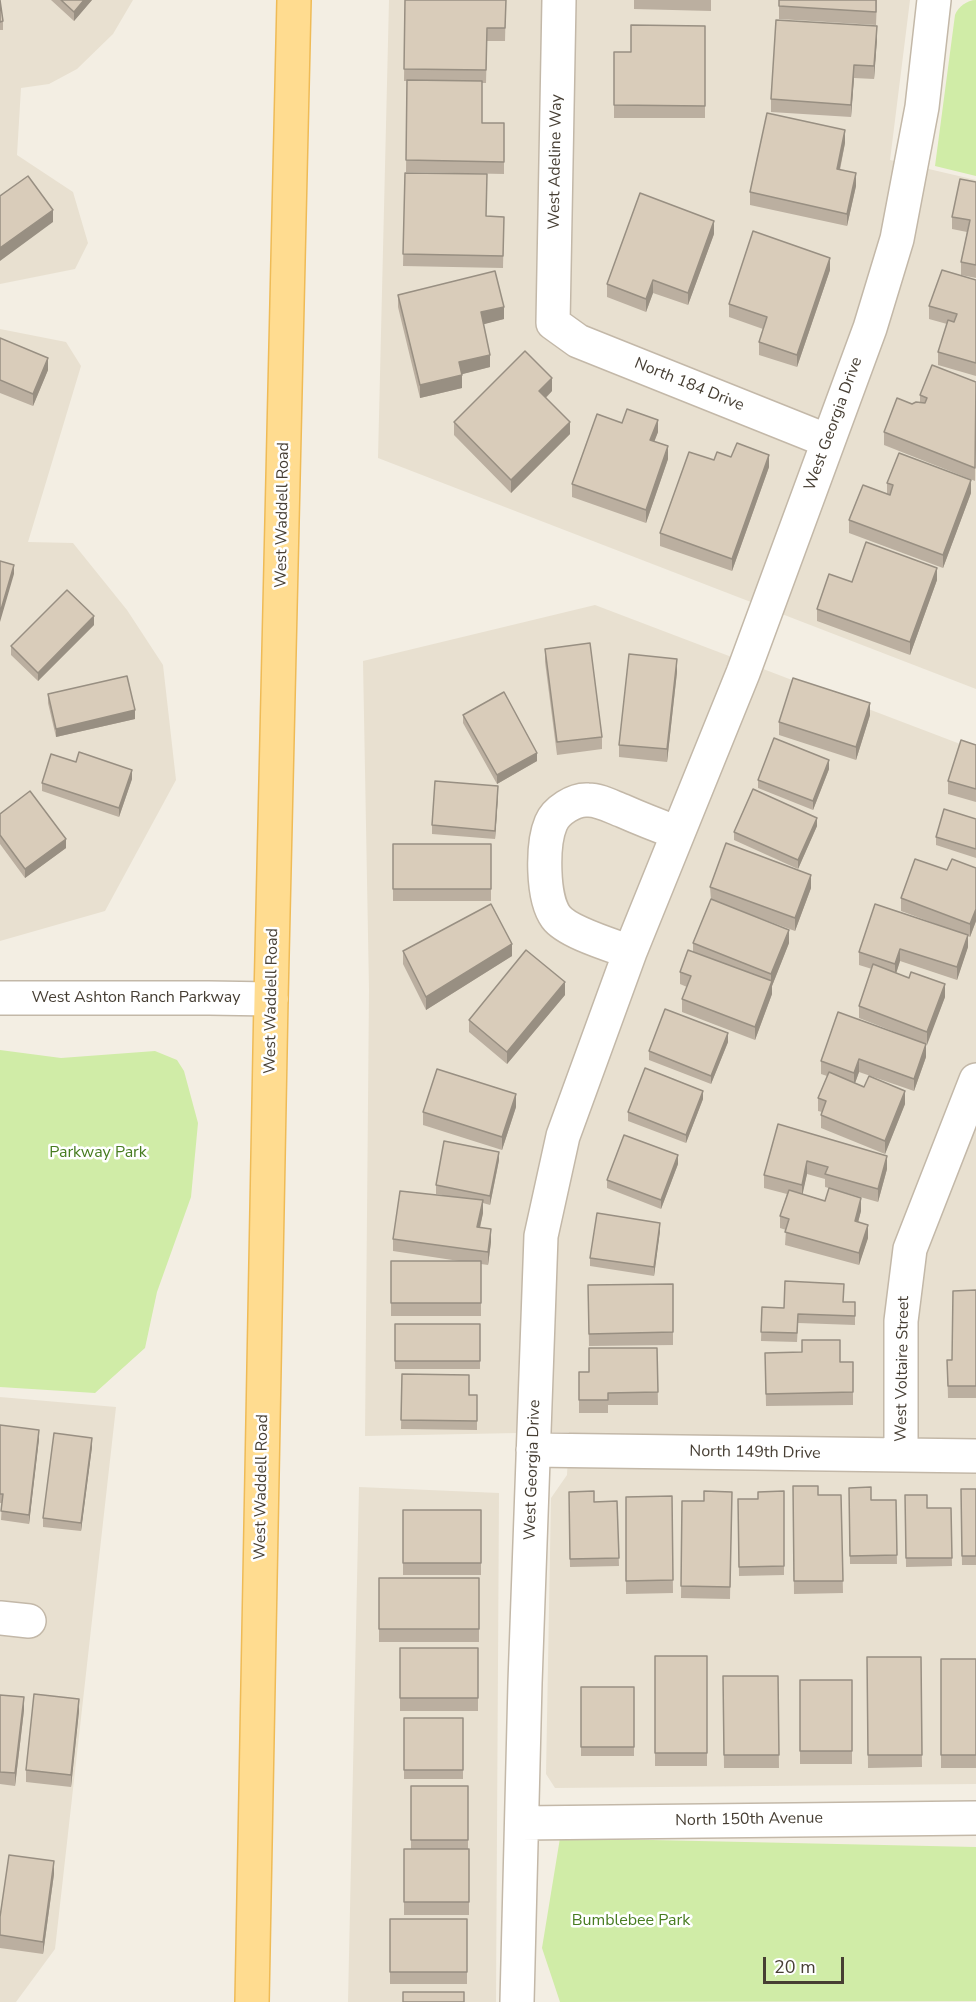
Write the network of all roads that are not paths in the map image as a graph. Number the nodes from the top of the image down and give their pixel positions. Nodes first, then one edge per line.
1 (294, 0) edge
2 (558, 0) edge
3 (934, 0) edge
4 (553, 323) joint
5 (828, 441) junction
6 (678, 833) junction
7 (630, 952) junction
8 (0, 998) edge
9 (272, 999) junction
10 (976, 1080) edge
11 (533, 1450) junction
12 (900, 1455) junction
13 (976, 1456) edge
14 (976, 1818) edge
15 (522, 1823) junction
16 (252, 2002) edge
17 (517, 2002) edge

1 - 9 main road, West Waddell Road
2 - 4 street, West Adeline Way
3 - 5 street, West Georgia Drive
4 - 5 street, North 184 Drive
5 - 6 street, West Georgia Drive
6 - 7 street, West Georgia Drive
6 - 7 street
7 - 11 street, West Georgia Drive
8 - 9 street, West Ashton Ranch Parkway
9 - 16 main road, West Waddell Road
10 - 12 street, West Voltaire Street
11 - 12 street, North 149th Drive
11 - 15 street, West Georgia Drive
12 - 13 street, North 149th Drive
14 - 15 street, North 150th Avenue
15 - 17 street, West Georgia Drive

